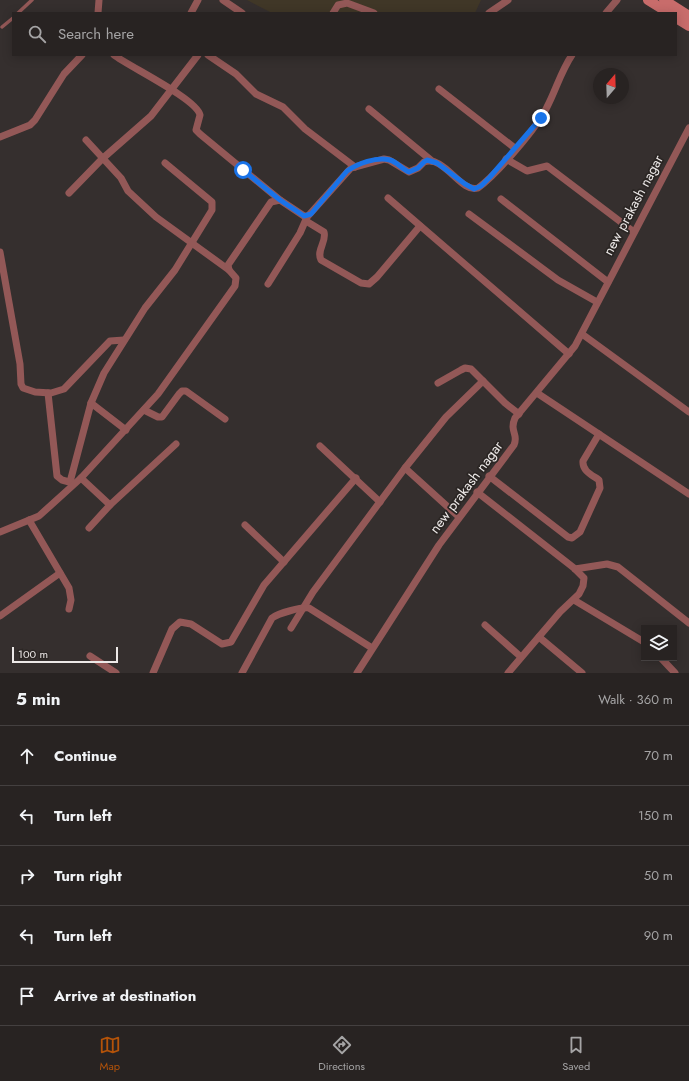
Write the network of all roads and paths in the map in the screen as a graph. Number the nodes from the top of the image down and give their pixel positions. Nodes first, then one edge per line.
1 (32, 0) edge
2 (99, 0) edge
3 (198, 0) edge
4 (223, 0) edge
5 (508, 0) edge
6 (617, 0) edge
7 (648, 0) edge
8 (670, 4) edge
9 (19, 12) edge
10 (98, 12) edge
11 (192, 12) edge
12 (241, 12) edge
13 (334, 12) edge
14 (371, 12) edge
15 (490, 12) edge
16 (607, 12) edge
17 (689, 16) edge
18 (12, 19) edge
19 (677, 19) edge
20 (689, 26) edge
21 (2, 27) dead end
22 (81, 56) edge
23 (116, 56) edge
24 (197, 56) edge
25 (209, 56) edge
26 (572, 56) edge
27 (439, 89) dead end
28 (171, 90) junction
29 (370, 109) dead end
30 (689, 128) edge
31 (0, 137) edge
32 (86, 140) dead end
33 (516, 148) junction
34 (102, 159) junction
35 (506, 159) junction
36 (432, 161) junction
37 (165, 163) dead end
38 (355, 166) junction
39 (69, 193) dead end
40 (388, 198) dead end
41 (501, 199) dead end
42 (280, 200) junction
43 (469, 214) dead end
44 (307, 218) junction
45 (420, 226) junction
46 (634, 232) junction
47 (191, 244) junction
48 (0, 252) edge
49 (229, 270) junction
50 (608, 282) junction
51 (268, 284) dead end
52 (597, 302) junction
53 (582, 334) junction
54 (124, 340) junction
55 (569, 354) junction
56 (483, 381) junction
57 (438, 383) dead end
58 (48, 393) junction
59 (537, 393) junction
60 (91, 403) junction
61 (144, 410) junction
62 (689, 412) edge
63 (519, 414) junction
64 (225, 419) dead end
65 (126, 430) junction
66 (599, 434) junction
67 (176, 444) dead end
68 (320, 446) dead end
69 (405, 468) junction
70 (489, 476) junction
71 (81, 478) junction
72 (356, 478) junction
73 (73, 483) junction
74 (477, 492) junction
75 (689, 494) edge
76 (380, 502) junction
77 (110, 505) junction
78 (459, 517) junction
79 (29, 520) junction
80 (245, 524) dead end
81 (89, 528) dead end
82 (0, 532) edge
83 (284, 562) junction
84 (576, 569) junction
85 (60, 572) junction
86 (574, 600) junction
87 (303, 607) junction
88 (69, 609) dead end
89 (0, 616) edge
90 (689, 623) edge
91 (486, 625) dead end
92 (291, 628) dead end
93 (539, 637) junction
94 (641, 640) edge
95 (372, 648) junction
96 (90, 656) dead end
97 (521, 657) junction
98 (664, 661) edge
99 (512, 672) edge
100 (116, 673) edge
101 (153, 673) edge
102 (242, 673) edge
103 (357, 673) edge
104 (582, 673) edge
105 (675, 673) edge

1 - 9 lane
2 - 10 street
3 - 11 street
4 - 12 street
5 - 15 street
6 - 16 street
7 - 8 main road
8 - 17 main road
13 - 14 street
18 - 21 lane
19 - 20 main road
22 - 31 street
23 - 28 street
24 - 28 street
25 - 38 street
26 - 33 street
27 - 33 street
28 - 34 street
28 - 42 street
29 - 36 street
30 - 46 street, new prakash nagar
32 - 34 street
33 - 35 street
34 - 39 street
34 - 47 street
35 - 36 street
35 - 46 street
36 - 38 street
37 - 47 street
38 - 44 street
40 - 45 street
41 - 50 street
42 - 44 street
42 - 49 street
43 - 52 street
44 - 45 street
44 - 51 street
45 - 55 street
46 - 50 street, new prakash nagar
47 - 49 street
47 - 54 street
48 - 58 street
49 - 61 street
50 - 52 street, new prakash nagar
52 - 53 street, new prakash nagar
53 - 55 street, new prakash nagar
53 - 62 street
54 - 58 street
54 - 60 street
55 - 59 street, new prakash nagar
56 - 57 street
56 - 63 street
56 - 69 street
58 - 73 street
59 - 63 street, new prakash nagar
59 - 66 street
60 - 65 street
60 - 73 street
61 - 64 street
61 - 65 street
63 - 70 street, new prakash nagar
65 - 71 street
66 - 70 street
66 - 75 street
67 - 77 street
68 - 72 street
69 - 76 street
69 - 78 street
70 - 74 street, new prakash nagar
71 - 73 street
71 - 77 street
72 - 76 street
72 - 83 street
73 - 79 street
74 - 78 street, new prakash nagar
74 - 84 street
76 - 87 street
77 - 81 street
78 - 95 street, new prakash nagar
79 - 82 street
79 - 85 street
80 - 83 street
83 - 101 street
84 - 86 street
84 - 90 street
85 - 88 street
85 - 89 street
86 - 93 street
86 - 94 street
87 - 92 street
87 - 95 street
87 - 102 street
91 - 97 street
93 - 97 street
93 - 104 street
95 - 103 street, new prakash nagar
96 - 100 street
97 - 99 street
98 - 105 street

